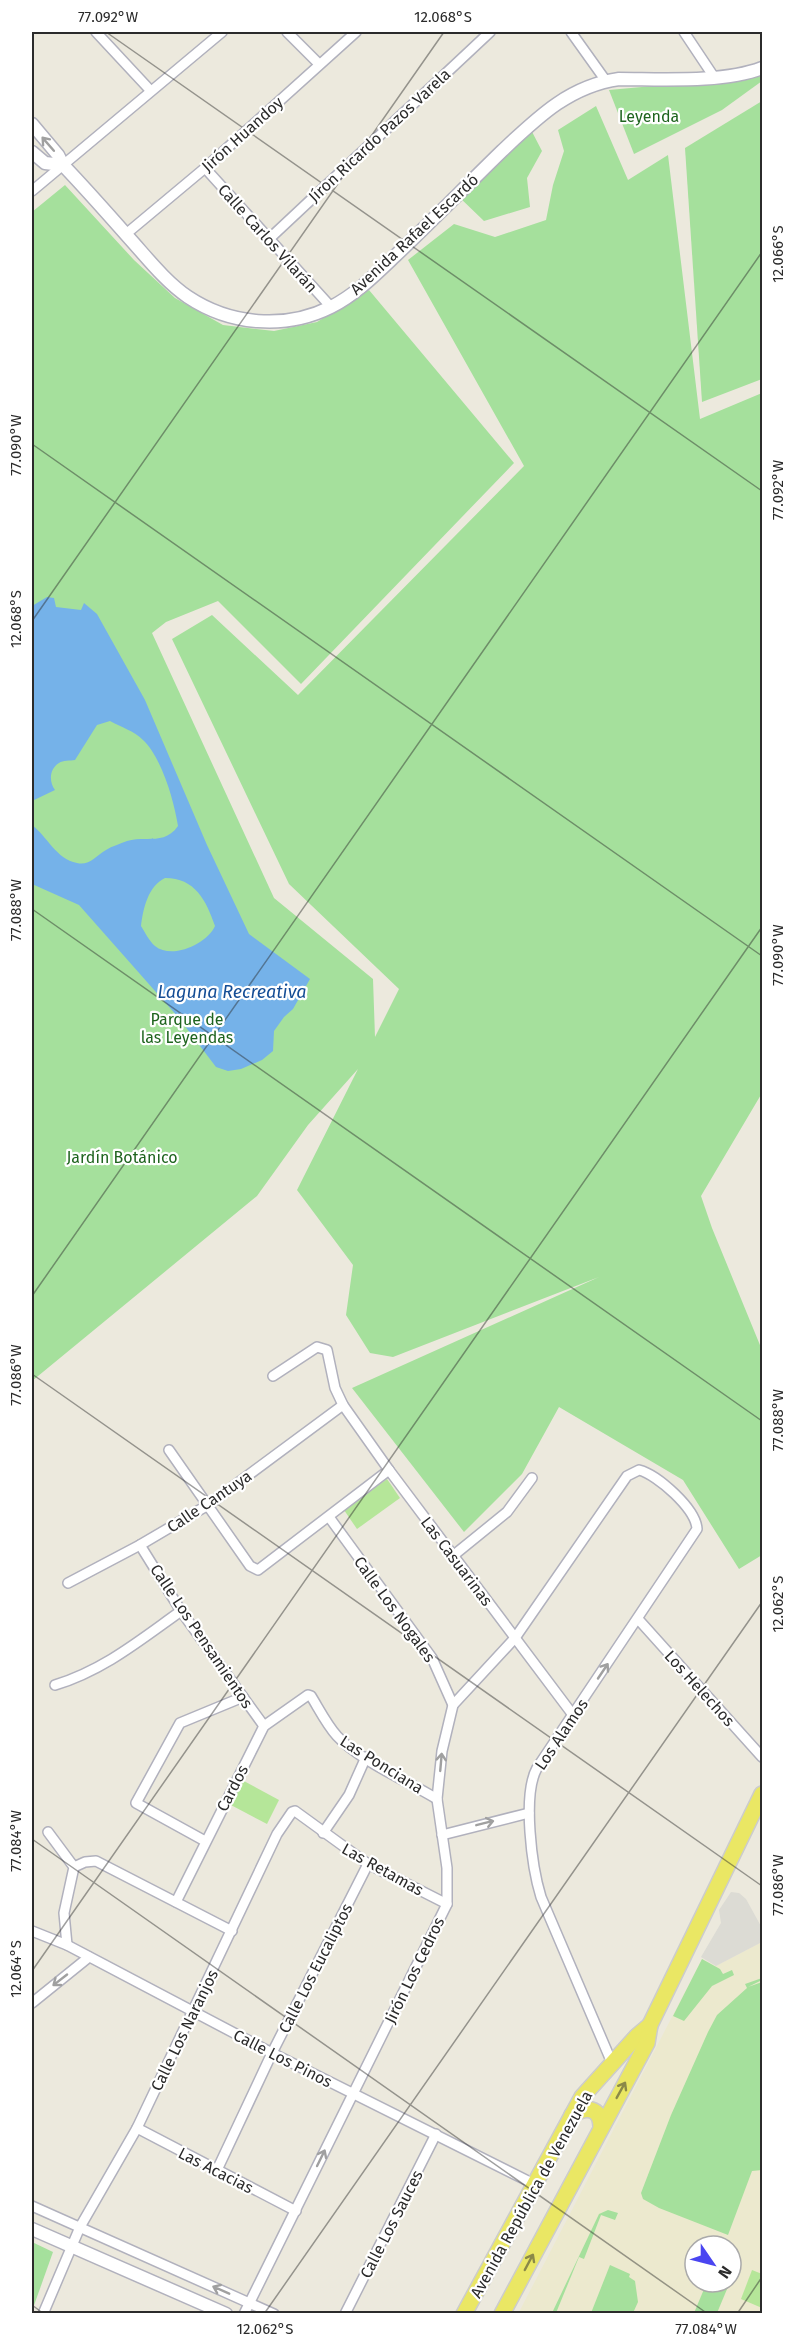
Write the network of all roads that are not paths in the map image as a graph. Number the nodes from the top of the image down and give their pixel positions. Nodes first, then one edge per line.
1 (96, 32) edge
2 (222, 32) edge
3 (287, 32) edge
4 (356, 32) edge
5 (490, 32) edge
6 (571, 32) edge
7 (684, 32) edge
8 (319, 64) junction
9 (762, 68) edge
10 (714, 77) junction
11 (606, 81) junction
12 (150, 90) junction
13 (32, 124) edge
14 (32, 152) edge
15 (63, 165) junction
16 (205, 168) junction
17 (32, 191) edge
18 (126, 234) junction
19 (269, 239) junction
20 (331, 307) junction
21 (273, 1376) dead end
22 (343, 1405) junction
23 (169, 1450) dead end
24 (389, 1470) junction
25 (627, 1476) joint
26 (532, 1478) dead end
27 (208, 1505) junction
28 (329, 1517) junction
29 (140, 1545) junction
30 (454, 1555) junction
31 (68, 1583) dead end
32 (181, 1611) junction
33 (638, 1619) junction
34 (515, 1638) junction
35 (55, 1685) dead end
36 (311, 1696) joint
37 (243, 1697) junction
38 (453, 1705) junction
39 (573, 1715) junction
40 (264, 1726) junction
41 (366, 1757) junction
42 (762, 1757) edge
43 (762, 1794) edge
44 (437, 1799) junction
45 (292, 1812) joint
46 (529, 1813) junction
47 (48, 1832) dead end
48 (323, 1833) junction
49 (442, 1835) junction
50 (206, 1841) junction
51 (368, 1864) junction
52 (74, 1867) junction
53 (176, 1902) junction
54 (447, 1904) junction
55 (32, 1931) edge
56 (232, 1931) junction
57 (67, 1945) junction
58 (89, 1957) junction
59 (32, 2003) edge
60 (193, 2011) junction
61 (650, 2025) junction
62 (272, 2053) junction
63 (612, 2063) junction
64 (353, 2094) junction
65 (572, 2115) junction
66 (602, 2126) junction
67 (137, 2128) junction
68 (436, 2134) junction
69 (217, 2170) junction
70 (534, 2184) junction
71 (32, 2206) edge
72 (296, 2211) junction
73 (80, 2227) junction
74 (32, 2229) edge
75 (72, 2246) junction
76 (250, 2302) junction
77 (44, 2313) edge
78 (226, 2313) edge
79 (244, 2313) edge
80 (274, 2313) edge
81 (345, 2313) edge
82 (464, 2313) edge
83 (502, 2313) edge

1 - 12 street
2 - 12 street
3 - 8 street
4 - 8 street, Jirón Huandoy
5 - 19 street, Jíron Ricardo Pazos Varela
6 - 11 street
7 - 10 street
8 - 16 street, Jirón Huandoy
9 - 10 street, Avenida Rafael Escardó
10 - 11 street, Avenida Rafael Escardó
11 - 20 street, Avenida Rafael Escardó
12 - 15 street
15 -> 13 street, Avenida Rafael Escardó
14 - 15 street, Avenida Rafael Escardó
15 - 17 street
15 - 18 street, Avenida Rafael Escardó
16 - 18 street, Jirón Huandoy
16 - 19 street, Calle Carlos Vilarán
18 - 20 street, Avenida Rafael Escardó
19 - 20 street, Calle Carlos Vilarán
21 - 22 street, Las Casuarinas
22 - 24 street, Las Casuarinas
22 - 27 street, Calle Cantuya
23 - 27 street
24 - 28 street
24 - 30 street, Las Casuarinas
25 - 33 street, Los Alamos
25 - 34 street, Jirón Los Cedros
26 - 30 street
27 - 28 street
27 - 29 street, Calle Cantuya
28 - 38 street, Calle Los Nogales
29 - 31 street, Calle Cantuya
29 - 32 street, Calle Los Pensamientos
30 - 34 street, Las Casuarinas
32 - 35 street
32 - 37 street, Calle Los Pensamientos
39 -> 33 street, Los Alamos
33 - 42 street, Los Helechos
34 - 38 street, Jirón Los Cedros
34 - 39 street, Las Casuarinas
36 - 40 street, Cardos
36 - 41 street, Las Ponciana
37 - 40 street, Calle Los Pensamientos
37 - 50 street
44 -> 38 street, Jirón Los Cedros
39 - 46 street, Los Alamos
40 - 50 street, Cardos
41 - 44 street, Las Ponciana
41 - 48 street
43 - 61 main road, Avenida República de Venezuela
44 - 49 street, Jirón Los Cedros
45 - 48 street, Las Retamas
45 - 56 street, Calle Los Naranjos
49 -> 46 street
46 - 63 street, Los Alamos
47 - 52 street
48 - 51 street, Las Retamas
49 - 54 street, Jirón Los Cedros
50 - 53 street, Cardos
51 - 54 street, Las Retamas
51 - 62 street, Calle Los Eucaliptos
52 - 53 street
52 - 57 street
53 - 56 street
54 - 64 street, Jirón Los Cedros
55 - 57 street, Calle Los Pinos
56 - 60 street, Calle Los Naranjos
57 - 58 street, Calle Los Pinos
58 -> 59 street
58 - 60 street, Calle Los Pinos
60 - 62 street, Calle Los Pinos
60 - 67 street, Calle Los Naranjos
61 - 63 main road, Avenida República de Venezuela
66 -> 61 main road, Avenida República de Venezuela
62 - 64 street, Calle Los Pinos
62 - 69 street, Calle Los Eucaliptos
63 - 65 main road, Avenida República de Venezuela
64 - 68 street, Calle Los Pinos
72 -> 64 street, Jirón Los Cedros
65 - 66 main road
65 - 70 main road, Avenida República de Venezuela
83 -> 66 main road, Avenida República de Venezuela
67 - 69 street, Las Acacias
67 - 73 street, Calle Los Naranjos
68 - 70 street, Calle Los Pinos
68 - 81 street, Calle Los Sauces
69 - 72 street, Las Acacias
70 - 82 main road, Avenida República de Venezuela
71 - 73 street
72 - 76 street, Jirón Los Cedros
73 - 75 street, Calle Los Naranjos
76 -> 73 street
74 - 75 street
75 - 77 street, Calle Los Naranjos
75 - 78 street
76 - 79 street, Jirón Los Cedros
76 - 80 street

